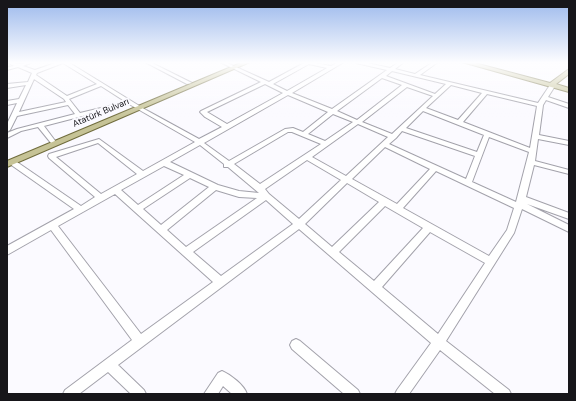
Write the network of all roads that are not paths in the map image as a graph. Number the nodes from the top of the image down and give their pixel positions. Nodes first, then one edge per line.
1 (43, 81) edge
2 (96, 81) edge
3 (183, 81) edge
4 (192, 81) edge
5 (196, 81) edge
6 (262, 81) edge
7 (271, 81) edge
8 (309, 81) edge
9 (375, 81) edge
10 (394, 81) edge
11 (435, 81) edge
12 (540, 81) edge
13 (541, 81) edge
14 (557, 81) edge
15 (30, 83) joint
16 (267, 83) junction
17 (101, 84) junction
18 (189, 84) junction
19 (449, 84) junction
20 (553, 84) junction
21 (406, 85) junction
22 (7, 86) edge
23 (569, 89) edge
24 (288, 93) junction
25 (485, 93) junction
26 (437, 96) junction
27 (68, 100) junction
28 (20, 101) junction
29 (542, 102) junction
30 (7, 104) edge
31 (135, 106) junction
32 (569, 106) edge
33 (423, 109) junction
34 (333, 111) junction
35 (14, 115) junction
36 (78, 116) junction
37 (358, 122) junction
38 (459, 123) junction
39 (40, 125) junction
40 (228, 127) junction
41 (402, 129) junction
42 (7, 130) edge
43 (304, 134) junction
44 (487, 134) junction
45 (7, 136) edge
46 (535, 136) junction
47 (394, 137) junction
48 (53, 142) junction
49 (200, 143) junction
50 (569, 143) edge
51 (326, 144) junction
52 (386, 145) junction
53 (532, 151) junction
54 (478, 155) junction
55 (307, 157) junction
56 (8, 162) edge
57 (530, 162) junction
58 (165, 163) junction
59 (227, 164) junction
60 (435, 168) junction
61 (569, 172) edge
62 (143, 175) junction
63 (189, 175) junction
64 (347, 179) junction
65 (468, 184) junction
66 (216, 187) junction
67 (260, 188) junction
68 (116, 190) junction
69 (266, 196) junction
70 (101, 198) junction
71 (384, 202) junction
72 (520, 204) junction
73 (398, 208) junction
74 (138, 209) junction
75 (81, 210) junction
76 (569, 216) edge
77 (300, 223) junction
78 (52, 226) junction
79 (430, 226) junction
80 (569, 228) edge
81 (161, 230) junction
82 (7, 251) edge
83 (186, 252) junction
84 (333, 252) junction
85 (491, 262) junction
86 (220, 282) junction
87 (375, 288) junction
88 (140, 341) junction
89 (439, 342) junction
90 (296, 344) dead end
91 (108, 364) junction
92 (69, 394) edge
93 (140, 394) edge
94 (210, 394) edge
95 (241, 394) edge
96 (354, 394) edge
97 (401, 394) edge
98 (504, 394) edge

1 - 27 street
2 - 17 street
3 - 18 street
4 - 31 main road, Atatürk Bulvarı
5 - 18 main road, Atatürk Bulvarı
6 - 16 street
7 - 16 street
8 - 24 street
9 - 34 street
10 - 21 street
11 - 19 street
12 - 20 main road
13 - 20 main road
14 - 20 main road
15 - 22 street
15 - 28 street
16 - 24 street
16 - 40 street
17 - 27 street
17 - 31 street
18 - 31 main road, Atatürk Bulvarı
19 - 25 street
19 - 26 street
20 - 23 main road
20 - 29 street
21 - 26 street
21 - 37 street
24 - 34 street
24 - 40 street
25 - 29 street
25 - 38 street
26 - 33 street
27 - 35 street
27 - 36 street
28 - 30 street
28 - 35 street
29 - 32 street
29 - 46 street
31 - 36 street
31 - 48 main road, Atatürk Bulvarı
31 - 49 street
31 - 56 main road, Atatürk Bulvarı
33 - 38 street
33 - 41 street
34 - 37 street
34 - 43 street
35 - 42 street
36 - 39 street
37 - 47 street
37 - 51 street
38 - 44 street
39 - 45 street
39 - 48 street
40 - 49 street
41 - 47 street
41 - 54 street
43 - 51 street
43 - 59 street
44 - 53 street
44 - 54 street
46 - 50 street
46 - 53 street
47 - 52 street
48 - 56 main road, Atatürk Bulvarı
49 - 58 street
49 - 59 street
51 - 55 street
52 - 60 street
52 - 64 street
53 - 57 street
54 - 65 street
55 - 64 street
55 - 67 street
56 - 75 street
57 - 61 street
57 - 72 street
58 - 62 street
58 - 63 street
59 - 67 street
60 - 65 street
60 - 73 street
62 - 68 street
62 - 70 street
63 - 66 street
63 - 74 street
64 - 71 street
64 - 77 street
65 - 72 street
66 - 69 street
66 - 81 street
67 - 69 street
68 - 70 street
68 - 74 street
69 - 77 street
69 - 83 street
70 - 75 street
71 - 73 street
71 - 84 street
72 - 76 street
72 - 80 street
72 - 85 street
73 - 79 street
74 - 81 street
75 - 78 street
77 - 84 street
77 - 86 street
78 - 82 street
78 - 88 street
79 - 85 street
79 - 87 street
81 - 83 street
83 - 86 street
84 - 87 street
85 - 89 street
86 - 88 street
87 - 89 street
88 - 91 street
89 - 97 street
89 - 98 street
90 - 96 street
91 - 92 street
91 - 93 street
94 - 95 street

